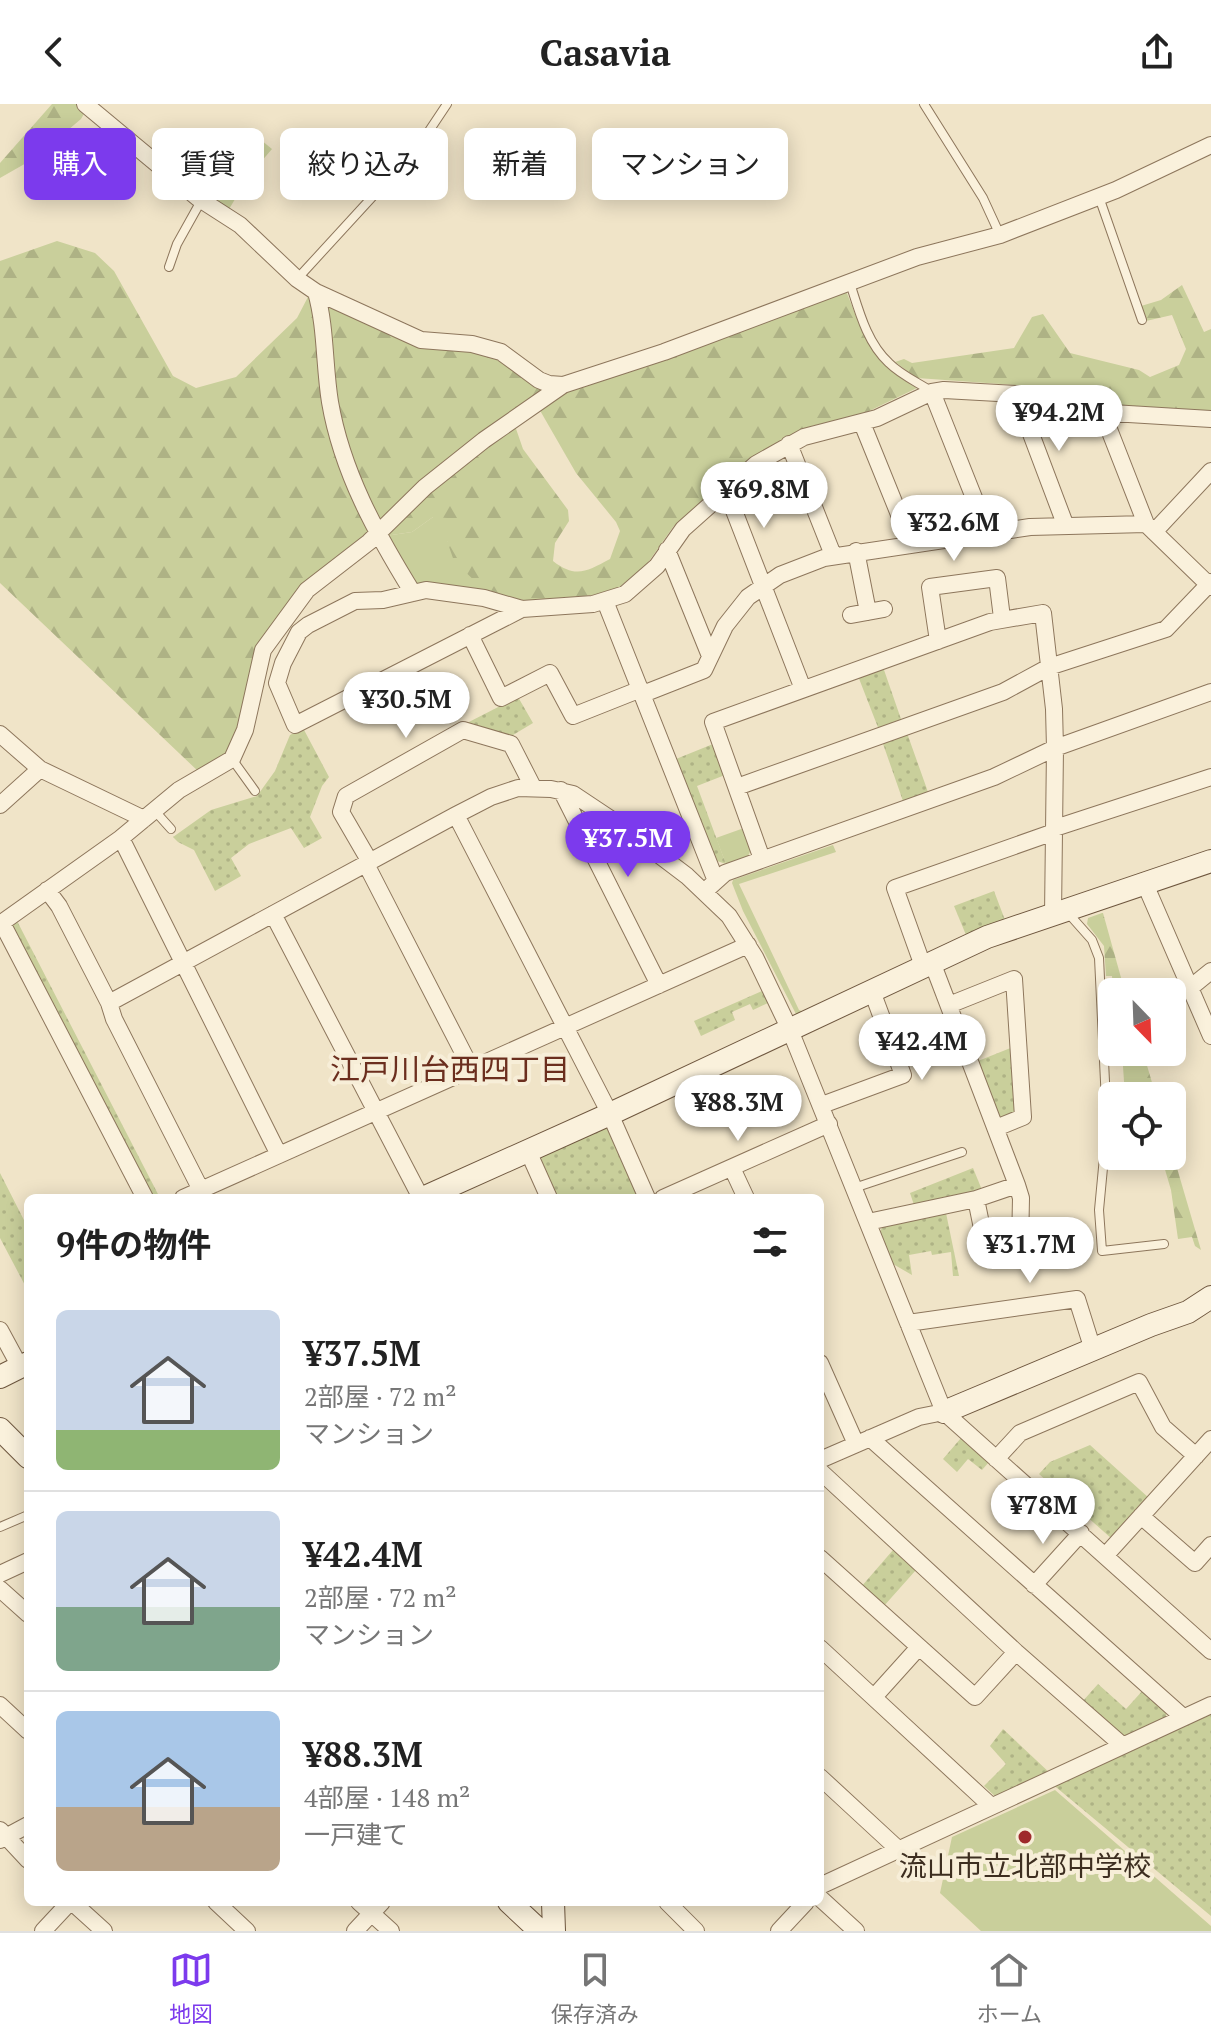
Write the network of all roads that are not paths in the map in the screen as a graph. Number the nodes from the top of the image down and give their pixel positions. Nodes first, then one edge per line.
1 (85, 104) edge
2 (447, 104) edge
3 (924, 104) edge
4 (1211, 145) edge
5 (152, 159) edge
6 (1099, 197) junction
7 (202, 200) joint
8 (1000, 235) junction
9 (169, 267) dead end
10 (297, 279) junction
11 (850, 283) junction
12 (316, 292) junction
13 (1142, 320) dead end
14 (563, 385) junction
15 (932, 392) junction
16 (1016, 394) junction
17 (1103, 414) junction
18 (1211, 419) edge
19 (862, 423) junction
20 (789, 444) junction
21 (1211, 471) edge
22 (726, 490) junction
23 (1065, 524) junction
24 (1150, 528) junction
25 (988, 533) junction
26 (378, 535) junction
27 (911, 544) junction
28 (667, 550) junction
29 (856, 551) junction
30 (833, 555) junction
31 (1210, 584) edge
32 (764, 585) junction
33 (413, 593) junction
34 (298, 600) junction
35 (605, 601) junction
36 (522, 609) junction
37 (868, 612) dead end
38 (1002, 618) junction
39 (321, 619) junction
40 (470, 635) junction
41 (938, 641) junction
42 (710, 656) junction
43 (1049, 667) junction
44 (803, 689) junction
45 (642, 691) junction
46 (1211, 692) edge
47 (0, 734) edge
48 (1055, 748) junction
49 (232, 759) junction
50 (40, 769) junction
51 (1211, 777) edge
52 (533, 787) junction
53 (737, 787) junction
54 (561, 790) junction
55 (255, 791) dead end
56 (0, 805) edge
57 (149, 815) junction
58 (456, 815) junction
59 (171, 829) dead end
60 (1054, 830) junction
61 (121, 838) junction
62 (762, 859) junction
63 (1211, 861) edge
64 (368, 863) junction
65 (1145, 884) junction
66 (710, 886) junction
67 (47, 890) junction
68 (1060, 912) junction
69 (273, 914) junction
70 (1, 924) edge
71 (748, 945) junction
72 (181, 963) junction
73 (928, 964) junction
74 (1211, 971) edge
75 (659, 985) junction
76 (1190, 988) junction
77 (872, 991) junction
78 (109, 1003) junction
79 (949, 1005) junction
80 (565, 1027) junction
81 (790, 1030) junction
82 (1211, 1036) edge
83 (471, 1068) junction
84 (822, 1105) junction
85 (376, 1112) junction
86 (610, 1114) junction
87 (829, 1124) junction
88 (996, 1128) junction
89 (528, 1151) junction
90 (962, 1152) dead end
91 (279, 1155) junction
92 (732, 1168) junction
93 (1017, 1185) junction
94 (854, 1188) junction
95 (201, 1190) junction
96 (143, 1194) edge
97 (192, 1194) edge
98 (420, 1194) edge
99 (431, 1194) edge
100 (547, 1194) edge
101 (645, 1194) edge
102 (672, 1194) edge
103 (744, 1194) edge
104 (976, 1199) junction
105 (868, 1222) junction
106 (1164, 1244) dead end
107 (1211, 1297) edge
108 (908, 1323) junction
109 (0, 1330) edge
110 (1093, 1350) junction
111 (16, 1369) edge
112 (824, 1370) edge
113 (944, 1412) junction
114 (0, 1429) edge
115 (1211, 1439) edge
116 (863, 1441) junction
117 (24, 1453) edge
118 (1196, 1456) junction
119 (824, 1458) edge
120 (996, 1459) junction
121 (824, 1475) edge
122 (1141, 1516) junction
123 (24, 1517) edge
124 (0, 1527) edge
125 (1081, 1533) junction
126 (1211, 1545) edge
127 (1105, 1556) junction
128 (824, 1562) edge
129 (24, 1563) edge
130 (0, 1574) edge
131 (1034, 1585) junction
132 (0, 1589) edge
133 (24, 1610) edge
134 (919, 1647) junction
135 (1211, 1651) edge
136 (824, 1652) edge
137 (1016, 1652) junction
138 (874, 1697) junction
139 (0, 1705) edge
140 (1211, 1705) edge
141 (1183, 1717) junction
142 (24, 1727) edge
143 (1122, 1745) junction
144 (824, 1781) edge
145 (990, 1805) junction
146 (24, 1827) edge
147 (1, 1836) edge
148 (898, 1849) junction
149 (24, 1856) edge
150 (824, 1884) edge
151 (824, 1902) edge
152 (67, 1906) edge
153 (76, 1906) edge
154 (220, 1906) edge
155 (371, 1906) edge
156 (513, 1906) edge
157 (553, 1906) edge
158 (671, 1906) edge
159 (802, 1906) edge
160 (43, 1931) edge
161 (104, 1931) edge
162 (247, 1931) edge
163 (355, 1931) edge
164 (391, 1931) edge
165 (540, 1931) edge
166 (554, 1931) edge
167 (696, 1931) edge
168 (779, 1931) edge
169 (856, 1931) edge

1 - 5 street
2 - 10 lane
3 - 8 lane
4 - 6 street
6 - 8 street
6 - 13 lane
7 - 9 lane
7 - 10 street
8 - 11 street
10 - 12 street
11 - 14 street
11 - 15 lane
12 - 14 street
12 - 26 street
14 - 26 street
15 - 16 street
15 - 19 street
15 - 25 street
16 - 17 street
16 - 23 street
17 - 18 street
17 - 24 street
19 - 20 street
19 - 27 street
20 - 22 street
20 - 30 street
21 - 24 street
22 - 28 street
22 - 32 street
23 - 24 street
23 - 25 street
24 - 31 street
25 - 27 street
26 - 33 street
26 - 34 street
27 - 29 street
28 - 35 street
28 - 42 street
29 - 30 street
29 - 37 street
30 - 32 street
31 - 43 street
32 - 42 street
32 - 44 street
33 - 36 street
33 - 39 street
34 - 39 street
34 - 49 street
35 - 36 street
35 - 45 street
36 - 40 street
38 - 41 street
38 - 41 street
38 - 43 street
39 - 40 street
40 - 45 street
41 - 44 street
42 - 45 street
43 - 48 street
43 - 53 street
44 - 53 street
45 - 66 street
46 - 48 street
47 - 50 street
48 - 60 street
48 - 62 street
49 - 55 lane
49 - 57 street
50 - 56 street
50 - 57 street
51 - 60 street
52 - 54 street
52 - 58 street
52 - 64 street
53 - 62 street
54 - 66 street
54 - 75 street
57 - 59 lane
57 - 61 street
58 - 64 street
58 - 80 street
60 - 68 street
60 - 73 street
61 - 67 street
61 - 72 street
62 - 66 street
63 - 65 street
64 - 69 street
64 - 83 street
65 - 68 street
65 - 76 street
66 - 71 street
67 - 70 street
67 - 78 street
68 - 73 street
68 - 106 lane
69 - 72 street
69 - 85 street
70 - 96 street
71 - 75 street
71 - 81 street
72 - 78 street
72 - 91 street
73 - 77 street
73 - 79 street
74 - 76 street
75 - 80 street
76 - 82 street
77 - 81 street
77 - 84 street
78 - 95 street
79 - 88 street
79 - 88 street
80 - 83 street
80 - 86 street
81 - 84 street
81 - 86 street
83 - 85 street
84 - 87 street
85 - 91 street
85 - 98 street
86 - 89 street
86 - 101 street
87 - 92 street
87 - 94 street
88 - 93 street
89 - 99 street
89 - 100 street
90 - 94 lane
91 - 95 street
92 - 102 street
92 - 103 street
93 - 104 street
93 - 104 street
94 - 105 street
95 - 97 street
104 - 105 street
105 - 108 street
107 - 110 street
108 - 110 street
108 - 113 street
109 - 111 street
110 - 113 street
112 - 116 street
113 - 116 street
113 - 120 street
114 - 117 street
115 - 118 street
116 - 119 street
116 - 131 street
118 - 120 street
118 - 122 street
120 - 125 street
121 - 137 street
122 - 126 street
122 - 127 street
123 - 124 lane
125 - 127 street
125 - 131 street
127 - 135 street
128 - 134 street
129 - 130 street
131 - 141 street
132 - 133 street
134 - 137 street
134 - 138 street
136 - 138 street
137 - 143 street
138 - 145 street
139 - 142 street
140 - 141 street
141 - 143 street
143 - 145 street
144 - 148 street
145 - 148 street
146 - 147 street
147 - 149 street
148 - 150 street
151 - 169 street
152 - 160 street
153 - 161 street
154 - 162 street
155 - 163 street
155 - 164 street
156 - 165 street
157 - 166 street
158 - 167 street
159 - 168 street

